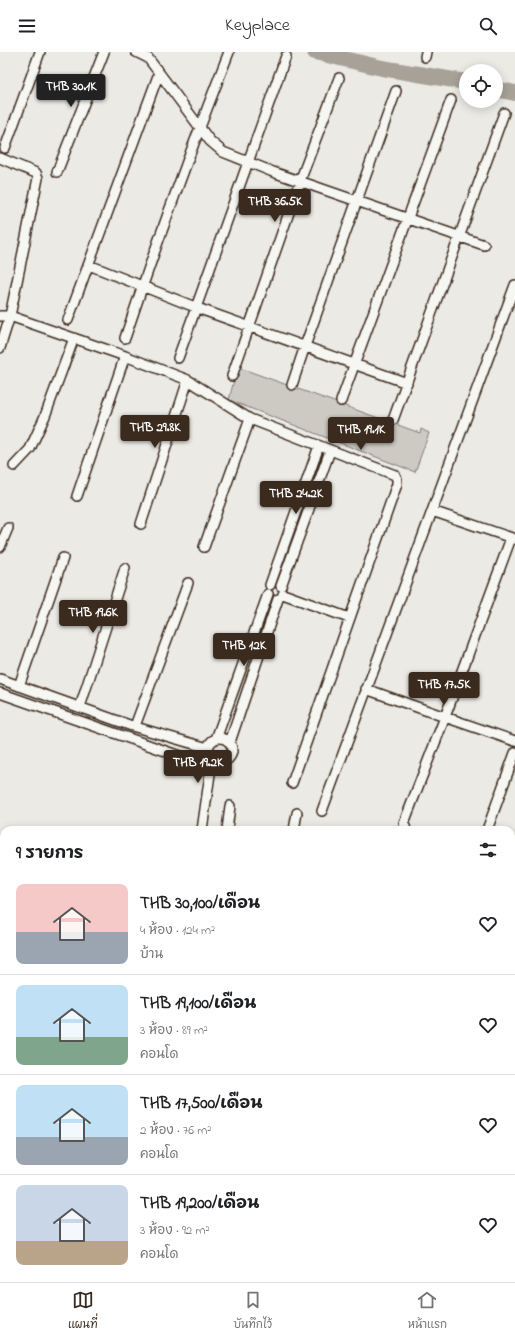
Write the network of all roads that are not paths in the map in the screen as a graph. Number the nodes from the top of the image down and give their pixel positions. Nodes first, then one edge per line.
1 (40, 52) edge
2 (104, 52) edge
3 (136, 52) edge
4 (229, 52) edge
5 (286, 56) dead end
6 (159, 73) junction
7 (339, 78) dead end
8 (396, 91) dead end
9 (450, 100) dead end
10 (504, 113) dead end
11 (199, 128) junction
12 (5, 148) dead end
13 (0, 158) edge
14 (248, 161) junction
15 (57, 172) dead end
16 (300, 181) junction
17 (357, 201) junction
18 (408, 219) junction
19 (459, 237) junction
20 (484, 245) dead end
21 (89, 265) junction
22 (515, 285) edge
23 (142, 287) junction
24 (197, 308) junction
25 (5, 316) edge
26 (68, 320) dead end
27 (250, 327) junction
28 (74, 338) junction
29 (126, 338) dead end
30 (305, 346) junction
31 (0, 348) edge
32 (125, 356) junction
33 (178, 358) dead end
34 (355, 364) junction
35 (232, 376) dead end
36 (188, 380) junction
37 (407, 383) junction
38 (292, 385) dead end
39 (341, 401) dead end
40 (250, 419) junction
41 (393, 420) dead end
42 (319, 446) junction
43 (330, 451) junction
44 (14, 466) dead end
45 (77, 496) dead end
46 (432, 511) junction
47 (141, 524) dead end
48 (8, 528) dead end
49 (513, 539) edge
50 (0, 547) edge
51 (204, 547) dead end
52 (63, 558) dead end
53 (125, 568) dead end
54 (188, 583) dead end
55 (269, 590) junction
56 (281, 593) junction
57 (349, 618) junction
58 (0, 679) edge
59 (19, 686) junction
60 (366, 689) junction
61 (0, 693) edge
62 (80, 707) junction
63 (445, 717) junction
64 (135, 726) junction
65 (216, 739) junction
66 (515, 741) edge
67 (230, 742) junction
68 (208, 748) junction
69 (515, 754) edge
70 (213, 764) junction
71 (292, 783) dead end
72 (230, 806) dead end
73 (322, 811) dead end
74 (297, 813) dead end
75 (203, 826) edge
76 (228, 826) edge
77 (295, 826) edge
78 (405, 826) edge
79 (488, 826) edge

1 - 12 street
2 - 15 street
3 - 6 street
4 - 11 street
5 - 14 street
6 - 11 street
6 - 21 street
7 - 16 street
8 - 17 street
9 - 18 street
10 - 19 street
11 - 14 street
11 - 23 street
13 - 25 street
14 - 16 street
14 - 24 street
16 - 17 street
16 - 27 street
17 - 18 street
17 - 30 street
18 - 19 street
18 - 34 street
19 - 20 street
19 - 37 street
21 - 23 street
21 - 26 street
22 - 46 street
23 - 24 street
23 - 29 street
24 - 27 street
24 - 33 street
25 - 28 street
25 - 31 street
27 - 30 street
27 - 35 street
28 - 32 street
28 - 44 street
30 - 34 street
30 - 38 street
32 - 36 street
32 - 45 street
34 - 37 street
34 - 39 street
36 - 40 street
36 - 47 street
37 - 41 street
40 - 42 street
40 - 51 street
42 - 43 street
42 - 55 street
43 - 56 street
43 - 57 street
46 - 49 street
46 - 60 street
48 - 50 street
49 - 63 street
52 - 59 street
53 - 62 street
54 - 64 street
55 - 56 street
55 - 56 street
55 - 65 street
56 - 57 street
56 - 67 street
57 - 71 street
58 - 59 street
59 - 62 street
60 - 63 street
60 - 73 street
61 - 70 street
62 - 64 street
63 - 66 street
63 - 78 street
64 - 68 street
65 - 67 street
65 - 68 street
67 - 70 street
68 - 70 street
69 - 79 street
70 - 75 street
72 - 76 street
74 - 77 street

